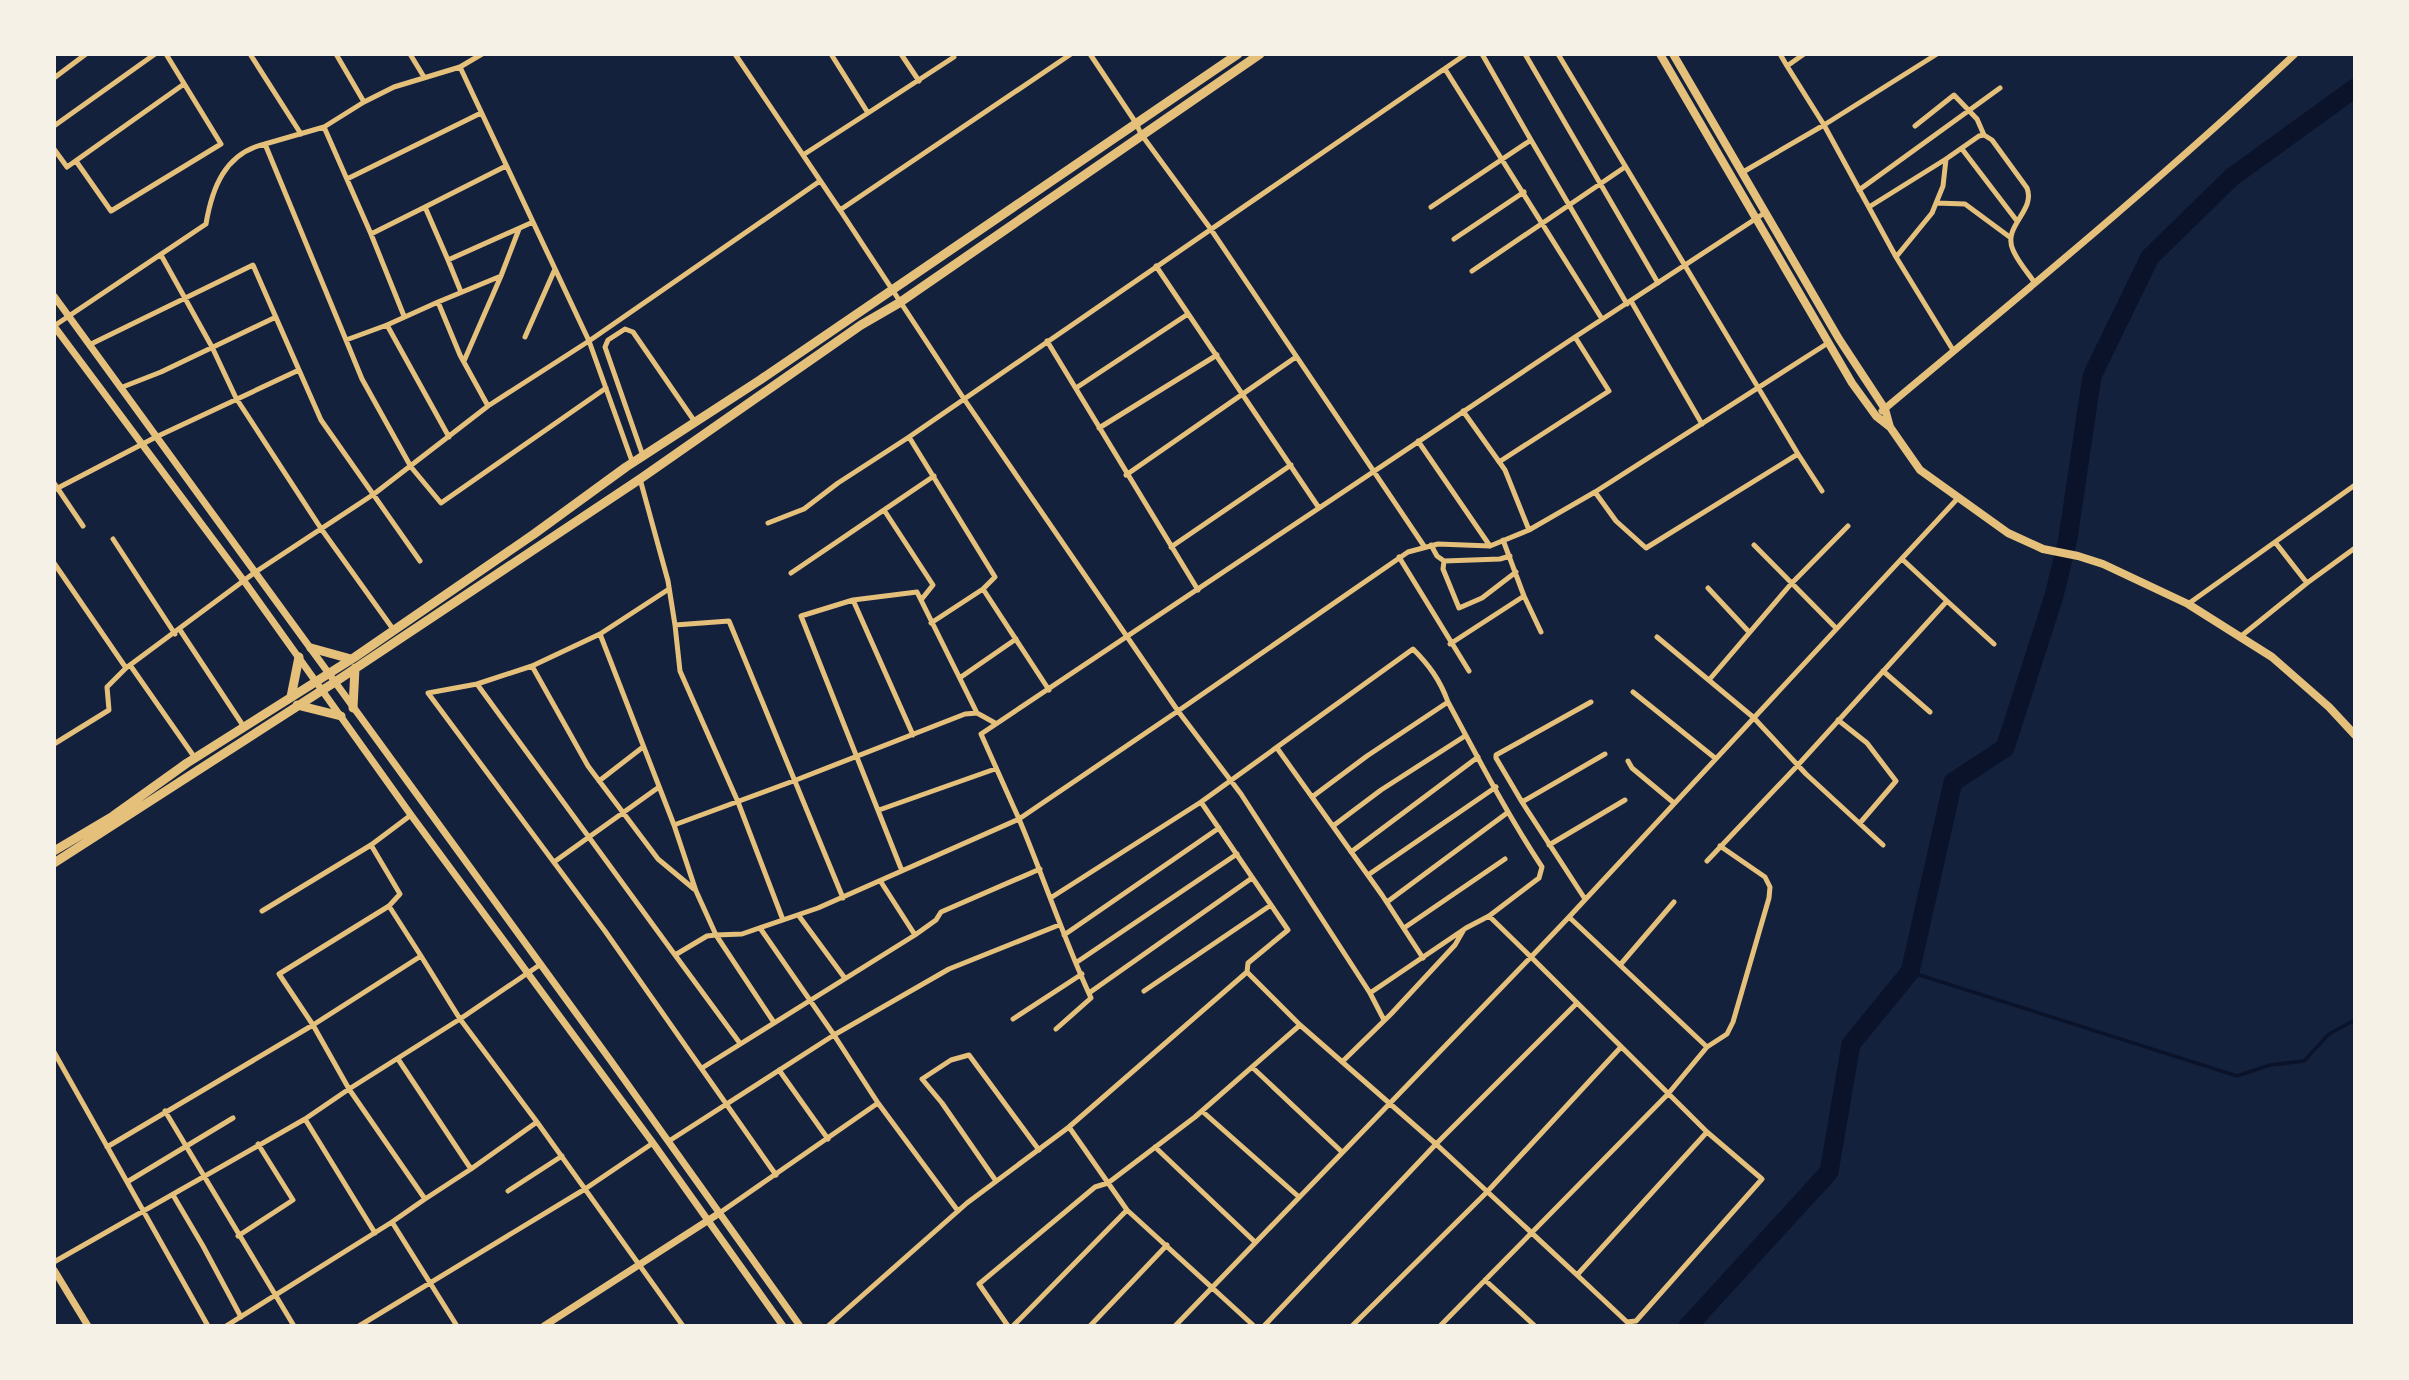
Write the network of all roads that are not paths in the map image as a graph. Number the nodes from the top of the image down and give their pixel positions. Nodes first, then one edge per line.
1 (86, 54) edge
2 (155, 54) edge
3 (166, 54) edge
4 (250, 54) edge
5 (336, 54) edge
6 (410, 54) edge
7 (482, 54) edge
8 (735, 54) edge
9 (831, 54) edge
10 (901, 54) edge
11 (1071, 54) edge
12 (1090, 54) edge
13 (1238, 54) edge
14 (1259, 54) edge
15 (1466, 54) edge
16 (1482, 54) edge
17 (1525, 54) edge
18 (1558, 54) edge
19 (1660, 54) edge
20 (1673, 54) edge
21 (1780, 54) edge
22 (1804, 54) edge
23 (1937, 54) edge
24 (2295, 54) edge
25 (955, 55) edge
26 (1787, 66) junction
27 (460, 67) junction
28 (1445, 69) junction
29 (424, 77) junction
30 (54, 78) edge
31 (919, 80) junction
32 (184, 84) junction
33 (2000, 88) dead end
34 (364, 102) junction
35 (1968, 110) junction
36 (481, 113) junction
37 (868, 113) junction
38 (1136, 122) junction
39 (1824, 125) junction
40 (54, 126) edge
41 (1915, 126) dead end
42 (324, 127) junction
43 (301, 134) junction
44 (1141, 134) junction
45 (1984, 135) junction
46 (1531, 140) junction
47 (265, 144) junction
48 (54, 149) edge
49 (1962, 149) junction
50 (803, 155) junction
51 (1503, 159) junction
52 (1946, 159) junction
53 (76, 161) junction
54 (506, 166) junction
55 (1625, 167) junction
56 (1743, 172) junction
57 (347, 179) junction
58 (820, 181) junction
59 (1599, 184) junction
60 (1859, 190) junction
61 (1524, 192) junction
62 (1569, 203) junction
63 (1936, 203) junction
64 (425, 207) junction
65 (1431, 207) dead end
66 (1869, 207) junction
67 (840, 210) junction
68 (1766, 212) junction
69 (1756, 219) junction
70 (2017, 221) junction
71 (533, 222) junction
72 (1543, 225) junction
73 (1210, 228) junction
74 (519, 229) junction
75 (371, 234) junction
76 (2011, 238) junction
77 (1454, 239) dead end
78 (161, 256) junction
79 (1896, 257) junction
80 (448, 260) junction
81 (1156, 266) junction
82 (1685, 266) junction
83 (555, 269) junction
84 (1472, 271) dead end
85 (501, 276) junction
86 (1658, 283) junction
87 (2035, 283) junction
88 (891, 291) junction
89 (461, 292) junction
90 (54, 296) edge
91 (184, 299) junction
92 (438, 302) junction
93 (1629, 302) junction
94 (899, 303) junction
95 (1188, 314) junction
96 (69, 316) junction
97 (404, 316) junction
98 (276, 317) junction
99 (1602, 319) junction
100 (54, 326) edge
101 (387, 326) junction
102 (1575, 337) junction
103 (524, 338) dead end
104 (346, 340) junction
105 (589, 341) junction
106 (1047, 341) junction
107 (1828, 343) junction
108 (89, 345) junction
109 (212, 347) junction
110 (1954, 351) junction
111 (1217, 355) junction
112 (1296, 357) junction
113 (464, 361) junction
114 (299, 370) junction
115 (120, 388) junction
116 (606, 388) junction
117 (1076, 388) junction
118 (1757, 388) junction
119 (1244, 395) junction
120 (236, 398) junction
121 (964, 399) junction
122 (488, 406) junction
123 (1885, 409) junction
124 (1463, 411) junction
125 (1876, 416) junction
126 (695, 422) junction
127 (1702, 424) junction
128 (1889, 427) junction
129 (1099, 428) junction
130 (156, 437) junction
131 (449, 437) junction
132 (909, 437) junction
133 (1418, 441) junction
134 (142, 444) junction
135 (1798, 454) junction
136 (643, 456) junction
137 (1499, 462) junction
138 (633, 464) junction
139 (1291, 466) junction
140 (411, 467) junction
141 (1372, 471) junction
142 (1126, 475) junction
143 (934, 477) junction
144 (640, 479) junction
145 (56, 487) edge
146 (2352, 487) edge
147 (1822, 491) dead end
148 (1595, 492) junction
149 (374, 494) junction
150 (2355, 496) edge
151 (1959, 497) junction
152 (1319, 508) junction
153 (884, 510) junction
154 (768, 523) dead end
155 (83, 526) dead end
156 (1848, 526) dead end
157 (322, 530) junction
158 (1529, 530) junction
159 (113, 539) dead end
160 (1503, 540) junction
161 (2276, 542) junction
162 (1431, 545) junction
163 (1754, 545) dead end
164 (1490, 546) junction
165 (1171, 547) junction
166 (1424, 547) junction
167 (2355, 548) edge
168 (1510, 556) junction
169 (1399, 558) junction
170 (1902, 559) junction
171 (420, 561) dead end
172 (1444, 561) junction
173 (54, 563) edge
174 (1516, 572) junction
175 (254, 573) junction
176 (791, 573) dead end
177 (244, 580) junction
178 (2307, 583) junction
179 (1791, 584) junction
180 (1708, 587) dead end
181 (669, 589) junction
182 (983, 589) junction
183 (1198, 590) junction
184 (1524, 596) junction
185 (853, 600) junction
186 (921, 600) junction
187 (1947, 601) junction
188 (2188, 604) junction
189 (931, 623) junction
190 (675, 625) junction
191 (1836, 628) junction
192 (393, 629) junction
193 (177, 632) junction
194 (1541, 632) dead end
195 (1749, 632) junction
196 (600, 634) junction
197 (1657, 637) dead end
198 (2240, 637) junction
199 (1127, 638) junction
200 (1016, 639) junction
201 (1450, 644) junction
202 (1994, 644) dead end
203 (311, 648) junction
204 (299, 657) junction
205 (353, 664) junction
206 (532, 666) junction
207 (128, 667) junction
208 (1469, 671) dead end
209 (1883, 671) junction
210 (332, 677) junction
211 (961, 677) junction
212 (1709, 680) junction
213 (477, 684) junction
214 (319, 686) junction
215 (1049, 690) junction
216 (1633, 692) dead end
217 (294, 701) junction
218 (1448, 702) junction
219 (1591, 702) dead end
220 (353, 708) junction
221 (1178, 711) junction
222 (1930, 712) dead end
223 (977, 713) junction
224 (341, 716) junction
225 (1753, 717) junction
226 (1838, 720) junction
227 (995, 723) junction
228 (244, 727) junction
229 (913, 735) junction
230 (2355, 735) edge
231 (1465, 736) junction
232 (54, 744) edge
233 (643, 747) junction
234 (1277, 748) junction
235 (1605, 754) dead end
236 (858, 755) junction
237 (1478, 757) junction
238 (195, 758) junction
239 (1715, 758) junction
240 (1629, 761) dead end
241 (1798, 765) junction
242 (995, 769) junction
243 (796, 780) junction
244 (599, 781) junction
245 (1230, 781) junction
246 (659, 787) junction
247 (1496, 788) junction
248 (1312, 797) junction
249 (1625, 800) dead end
250 (738, 802) junction
251 (1201, 802) junction
252 (1522, 802) junction
253 (1674, 803) junction
254 (878, 810) junction
255 (623, 812) junction
256 (1507, 813) junction
257 (411, 815) junction
258 (1019, 819) junction
259 (1860, 823) junction
260 (674, 825) junction
261 (1333, 826) junction
262 (1219, 828) junction
263 (589, 836) junction
264 (371, 845) junction
265 (1549, 845) junction
266 (1883, 845) dead end
267 (1720, 846) junction
268 (54, 851) edge
269 (1351, 852) junction
270 (1237, 854) junction
271 (1505, 859) dead end
272 (1706, 861) dead end
273 (554, 862) junction
274 (54, 863) edge
275 (1040, 869) junction
276 (902, 872) junction
277 (1368, 875) junction
278 (1252, 878) junction
279 (881, 882) junction
280 (696, 891) junction
281 (1052, 897) junction
282 (843, 898) junction
283 (1585, 899) junction
284 (1387, 902) junction
285 (1674, 902) dead end
286 (1271, 905) junction
287 (389, 906) junction
288 (262, 911) dead end
289 (799, 916) junction
290 (1489, 916) junction
291 (1569, 917) junction
292 (783, 920) junction
293 (1059, 925) junction
294 (760, 928) junction
295 (1404, 928) junction
296 (1466, 928) junction
297 (915, 935) junction
298 (1064, 935) junction
299 (716, 936) junction
300 (675, 955) junction
301 (421, 956) junction
302 (1531, 957) junction
303 (1423, 958) junction
304 (1077, 962) junction
305 (541, 964) junction
306 (1620, 965) junction
307 (528, 972) junction
308 (1247, 972) junction
309 (1082, 974) junction
310 (844, 977) junction
311 (1144, 991) dead end
312 (1089, 993) junction
313 (1370, 993) junction
314 (809, 1000) junction
315 (1577, 1003) junction
316 (460, 1019) junction
317 (1013, 1019) dead end
318 (1384, 1020) junction
319 (773, 1021) junction
320 (313, 1025) junction
321 (1300, 1025) junction
322 (1056, 1029) dead end
323 (834, 1035) junction
324 (740, 1042) junction
325 (1621, 1047) junction
326 (1707, 1047) junction
327 (54, 1052) edge
328 (398, 1059) junction
329 (1342, 1062) junction
330 (1252, 1067) junction
331 (702, 1068) junction
332 (779, 1070) junction
333 (349, 1088) junction
334 (1668, 1094) junction
335 (726, 1102) junction
336 (878, 1103) junction
337 (1390, 1104) junction
338 (165, 1111) junction
339 (1202, 1111) junction
340 (233, 1118) dead end
341 (304, 1119) junction
342 (537, 1122) junction
343 (1069, 1127) junction
344 (1707, 1132) junction
345 (828, 1139) junction
346 (668, 1141) junction
347 (653, 1143) junction
348 (258, 1144) junction
349 (1436, 1144) junction
350 (187, 1146) junction
351 (107, 1147) junction
352 (1155, 1147) junction
353 (1038, 1150) junction
354 (1342, 1152) junction
355 (562, 1156) junction
356 (471, 1169) junction
357 (776, 1175) junction
358 (205, 1176) junction
359 (996, 1181) junction
360 (127, 1182) junction
361 (1108, 1183) junction
362 (585, 1189) junction
363 (508, 1191) dead end
364 (1487, 1192) junction
365 (173, 1195) junction
366 (1298, 1197) junction
367 (425, 1199) junction
368 (1127, 1210) junction
369 (144, 1211) junction
370 (958, 1211) junction
371 (718, 1214) junction
372 (392, 1222) junction
373 (707, 1222) junction
374 (375, 1233) junction
375 (1531, 1233) junction
376 (238, 1236) junction
377 (1255, 1242) junction
378 (1167, 1245) junction
379 (54, 1262) edge
380 (640, 1265) junction
381 (54, 1270) edge
382 (1577, 1275) junction
383 (1485, 1280) junction
384 (430, 1283) junction
385 (1212, 1286) junction
386 (275, 1295) junction
387 (241, 1317) junction
388 (680, 1325) edge
389 (88, 1326) edge
390 (208, 1326) edge
391 (226, 1326) edge
392 (294, 1326) edge
393 (359, 1326) edge
394 (457, 1326) edge
395 (544, 1326) edge
396 (783, 1326) edge
397 (800, 1326) edge
398 (828, 1326) edge
399 (1011, 1326) edge
400 (1090, 1326) edge
401 (1175, 1326) edge
402 (1254, 1326) edge
403 (1264, 1326) edge
404 (1352, 1326) edge
405 (1440, 1326) edge
406 (1535, 1326) edge

1 - 30 street
2 - 40 street
3 - 32 street
4 - 43 street
5 - 34 street
6 - 29 street
7 - 27 street
8 - 50 street
9 - 37 street
10 - 31 street
11 - 67 street
12 - 38 street
13 - 38 highway
14 - 44 highway
15 - 28 street
16 - 46 street
17 - 59 street
18 - 55 street
19 - 69 main road
20 - 56 main road
21 - 26 street
22 - 26 street
23 - 39 street
24 - 87 street
25 - 31 street
26 - 39 street
27 - 29 street
27 - 36 street
28 - 51 street
28 - 73 street
29 - 34 street
31 - 37 street
32 - 53 street
32 - 53 street
33 - 35 street
34 - 42 street
35 - 41 street
35 - 45 street
35 - 60 street
36 - 54 street
36 - 57 street
37 - 50 street
38 - 44 street
38 - 88 highway
39 - 56 street
39 - 60 street
42 - 43 street
42 - 57 street
43 - 47 street
44 - 73 street
44 - 94 highway
45 - 49 street
45 - 70 street
46 - 51 street
46 - 62 street
47 - 78 street
47 - 104 street
48 - 53 street
49 - 52 street
49 - 70 street
50 - 58 street
51 - 61 street
51 - 65 street
52 - 63 street
52 - 66 street
54 - 64 street
54 - 71 street
55 - 59 street
55 - 82 street
56 - 68 main road
57 - 75 street
58 - 67 street
58 - 105 street
59 - 62 street
59 - 86 street
60 - 66 street
61 - 72 street
61 - 77 street
62 - 72 street
62 - 93 street
63 - 76 street
63 - 79 street
64 - 75 street
64 - 80 street
66 - 79 street
67 - 88 street
68 - 69 street
68 - 123 main road
69 - 82 street
69 - 107 main road
70 - 76 street
71 - 74 street
71 - 83 street
72 - 84 street
72 - 99 street
73 - 81 street
73 - 112 street
74 - 80 street
74 - 85 street
75 - 97 street
76 - 87 street
78 - 91 street
78 - 96 street
79 - 110 street
80 - 89 street
81 - 95 street
81 - 106 street
82 - 86 street
82 - 118 street
83 - 103 street
83 - 105 street
85 - 89 street
85 - 113 street
86 - 93 street
87 - 110 street
88 - 94 street
88 - 126 highway
89 - 92 street
90 - 96 street
91 - 98 street
91 - 108 street
91 - 109 street
92 - 97 street
92 - 113 street
93 - 99 street
93 - 127 street
94 - 121 street
94 - 144 highway
95 - 111 street
95 - 117 street
96 - 100 street
96 - 108 street
97 - 101 street
98 - 109 street
98 - 114 street
99 - 102 street
100 - 134 street
101 - 104 street
101 - 131 street
102 - 124 street
102 - 137 street
104 - 140 street
105 - 116 street
105 - 122 street
106 - 117 street
106 - 121 street
107 - 118 street
107 - 125 main road
108 - 115 street
109 - 115 street
109 - 120 street
110 - 123 street
111 - 119 street
111 - 129 street
112 - 119 street
112 - 141 street
113 - 122 street
114 - 120 street
114 - 149 street
115 - 130 street
116 - 138 street
116 - 140 street
117 - 129 street
118 - 127 street
118 - 135 street
119 - 139 street
119 - 142 street
120 - 130 street
120 - 157 street
121 - 132 street
121 - 199 street
122 - 131 street
123 - 125 street
123 - 128 main road
124 - 133 street
124 - 137 street
125 - 128 main road
126 - 136 highway
126 - 136 street
127 - 148 street
128 - 151 main road
129 - 142 street
130 - 134 street
130 - 175 street
131 - 140 street
132 - 143 street
132 - 154 street
133 - 141 street
133 - 164 street
134 - 145 street
134 - 177 street
135 - 147 street
135 - 148 street
136 - 138 highway
137 - 158 street
138 - 192 highway
139 - 152 street
139 - 165 street
140 - 149 street
141 - 152 street
141 - 166 street
142 - 165 street
143 - 153 street
143 - 182 street
144 - 181 street
144 - 205 highway
145 - 155 street
146 - 150 street
146 - 161 street
148 - 158 street
149 - 157 street
149 - 171 street
151 - 170 street
151 - 188 main road
152 - 183 street
153 - 176 street
153 - 186 street
156 - 179 street
157 - 175 street
157 - 192 street
158 - 160 street
159 - 193 street
160 - 164 street
160 - 168 street
161 - 178 street
161 - 188 street
162 - 164 street
162 - 166 street
162 - 172 street
163 - 179 street
165 - 183 street
166 - 169 street
167 - 178 street
168 - 172 street
168 - 174 street
169 - 201 street
169 - 221 street
170 - 187 street
170 - 191 street
172 - 174 street
173 - 207 street
174 - 184 street
175 - 177 street
175 - 203 street
177 - 193 street
177 - 204 street
178 - 198 street
179 - 191 street
179 - 195 street
180 - 195 street
181 - 190 street
181 - 196 street
182 - 189 street
182 - 200 street
183 - 199 street
184 - 194 street
184 - 201 street
185 - 186 street
185 - 229 street
185 - 236 street
186 - 189 street
187 - 202 street
187 - 209 street
188 - 198 main road
189 - 211 street
190 - 243 street
190 - 250 street
191 - 225 street
192 - 205 highway
193 - 207 street
193 - 228 street
195 - 212 street
196 - 206 street
196 - 233 street
197 - 212 street
198 - 230 main road
199 - 215 street
199 - 221 street
200 - 211 street
200 - 215 street
201 - 208 street
203 - 205 highway
203 - 210 street
204 - 214 street
204 - 217 highway
205 - 210 highway
205 - 220 highway
206 - 213 street
206 - 244 street
207 - 232 street
207 - 238 street
209 - 222 street
209 - 226 street
210 - 214 highway
210 - 220 street
211 - 223 street
212 - 225 street
213 - 263 street
213 - 273 street
214 - 217 highway
214 - 224 street
215 - 227 street
216 - 239 street
217 - 224 highway
217 - 228 highway
217 - 274 highway
218 - 231 street
218 - 234 street
218 - 248 street
219 - 252 street
220 - 305 street
221 - 245 street
221 - 258 street
223 - 227 street
223 - 229 street
224 - 257 street
225 - 239 street
225 - 241 street
226 - 241 street
226 - 259 street
227 - 242 street
228 - 238 highway
229 - 236 street
231 - 237 street
231 - 261 street
233 - 244 street
233 - 246 street
234 - 245 street
234 - 248 street
235 - 252 street
236 - 243 street
236 - 254 street
237 - 247 street
237 - 269 street
238 - 268 highway
239 - 253 street
240 - 253 street
241 - 259 street
241 - 267 street
242 - 254 street
242 - 258 street
243 - 250 street
243 - 282 street
244 - 255 street
245 - 251 street
245 - 313 street
246 - 255 street
246 - 260 street
247 - 256 street
247 - 277 street
248 - 261 street
249 - 265 street
250 - 260 street
250 - 292 street
251 - 262 street
251 - 281 street
252 - 265 street
253 - 283 street
254 - 276 street
255 - 263 street
255 - 280 street
256 - 284 street
256 - 290 street
257 - 264 street
257 - 307 street
258 - 275 street
258 - 276 street
259 - 266 street
260 - 280 street
261 - 269 street
262 - 270 street
262 - 298 street
263 - 273 street
263 - 300 street
264 - 287 street
264 - 288 street
265 - 283 street
267 - 272 street
267 - 326 street
269 - 277 street
270 - 278 street
270 - 304 street
271 - 295 street
273 - 331 street
275 - 281 street
275 - 297 street
276 - 279 street
277 - 284 street
278 - 286 street
278 - 312 street
279 - 282 street
279 - 297 street
280 - 299 street
281 - 293 street
282 - 289 street
283 - 291 street
284 - 295 street
285 - 306 street
286 - 308 street
286 - 311 street
287 - 301 street
287 - 320 street
289 - 292 street
289 - 310 street
290 - 296 street
290 - 302 street
291 - 302 street
291 - 306 street
292 - 294 street
293 - 298 street
293 - 323 street
294 - 299 street
294 - 314 street
295 - 303 street
296 - 303 street
296 - 318 street
297 - 310 street
298 - 304 street
299 - 300 street
299 - 319 street
300 - 324 street
301 - 316 street
301 - 320 street
302 - 315 street
302 - 337 street
303 - 313 street
304 - 309 street
305 - 307 street
305 - 346 street
306 - 326 street
307 - 316 street
307 - 347 street
308 - 321 street
308 - 343 street
309 - 312 street
309 - 317 street
310 - 314 street
312 - 322 street
313 - 318 street
314 - 319 street
314 - 323 street
315 - 325 street
315 - 349 street
316 - 328 street
316 - 342 street
318 - 329 street
319 - 324 street
320 - 333 street
320 - 338 street
321 - 329 street
321 - 330 street
323 - 332 street
323 - 336 street
324 - 331 street
325 - 334 street
325 - 364 street
326 - 334 street
327 - 351 street
328 - 333 street
328 - 356 street
329 - 337 street
330 - 339 street
330 - 354 street
331 - 335 street
332 - 335 street
332 - 345 street
333 - 341 street
333 - 367 street
334 - 344 street
334 - 375 street
335 - 346 street
335 - 357 street
336 - 345 street
336 - 370 street
337 - 349 street
337 - 354 street
338 - 350 street
338 - 351 street
339 - 352 street
339 - 366 street
340 - 350 street
341 - 348 street
341 - 374 street
342 - 355 street
342 - 356 street
343 - 353 street
343 - 361 street
344 - 382 street
344 - 382 street
345 - 357 street
346 - 371 street
347 - 362 street
347 - 373 street
348 - 358 street
348 - 376 street
349 - 364 street
349 - 403 street
350 - 358 street
350 - 360 street
351 - 360 street
352 - 361 street
352 - 377 street
353 - 359 street
353 - 359 street
354 - 366 street
355 - 362 street
355 - 363 street
356 - 367 street
357 - 371 street
358 - 365 street
358 - 376 street
359 - 370 street
360 - 369 street
361 - 368 street
361 - 399 street
362 - 380 street
362 - 384 street
364 - 375 street
364 - 404 street
365 - 369 street
365 - 387 street
366 - 377 street
367 - 372 street
368 - 378 street
368 - 399 street
369 - 379 street
369 - 390 street
370 - 398 street
371 - 373 street
371 - 397 street
372 - 374 street
372 - 384 street
373 - 380 street
373 - 396 street
374 - 386 street
375 - 382 street
375 - 383 street
376 - 386 street
377 - 385 street
378 - 385 street
378 - 400 street
380 - 388 street
380 - 395 street
381 - 389 street
383 - 405 street
383 - 406 street
384 - 393 street
384 - 394 street
385 - 401 street
385 - 402 street
386 - 387 street
386 - 392 street
387 - 391 street

